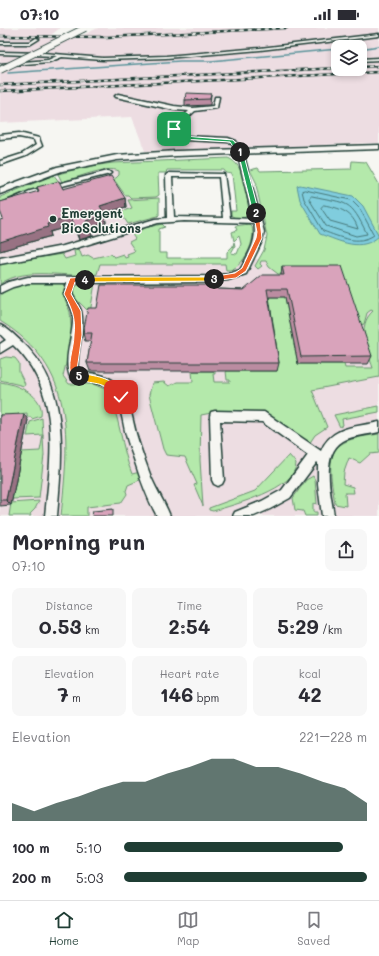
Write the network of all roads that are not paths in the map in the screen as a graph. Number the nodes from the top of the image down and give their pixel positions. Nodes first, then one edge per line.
1 (71, 28) edge
2 (78, 28) edge
3 (85, 28) edge
4 (56, 34) dead end
5 (379, 35) edge
6 (0, 42) edge
7 (38, 42) junction
8 (0, 53) edge
9 (62, 56) junction
10 (11, 59) junction
11 (379, 59) edge
12 (367, 60) edge
13 (0, 65) edge
14 (0, 70) edge
15 (118, 96) dead end
16 (217, 98) dead end
17 (193, 110) junction
18 (0, 137) edge
19 (379, 147) edge
20 (240, 152) junction
21 (0, 163) edge
22 (108, 173) dead end
23 (0, 191) edge
24 (0, 207) edge
25 (171, 220) junction
26 (226, 220) junction
27 (258, 221) junction
28 (0, 261) edge
29 (72, 280) junction
30 (0, 290) edge
31 (0, 329) edge
32 (13, 340) junction
33 (0, 349) edge
34 (379, 427) edge
35 (320, 457) junction
36 (218, 480) dead end
37 (245, 515) edge
38 (51, 516) edge
39 (164, 516) edge
40 (328, 516) edge

1 - 7 highway
2 - 10 highway
3 - 14 highway, bridge
4 - 7 highway
5 - 9 street
6 - 7 street
7 - 10 highway
8 - 9 street
9 - 13 street
10 - 13 highway
11 - 12 street
15 - 17 street
16 - 17 street
17 - 20 street
18 - 21 street
19 - 20 main road
20 - 23 main road
20 - 27 street
22 - 24 street
25 - 26 street
25 - 26 street
25 - 28 street
26 - 27 street
27 - 29 street
29 - 30 street
29 - 39 street
31 - 32 street
32 - 33 street
32 - 38 street
34 - 35 street
35 - 36 street
35 - 37 street
35 - 40 street

